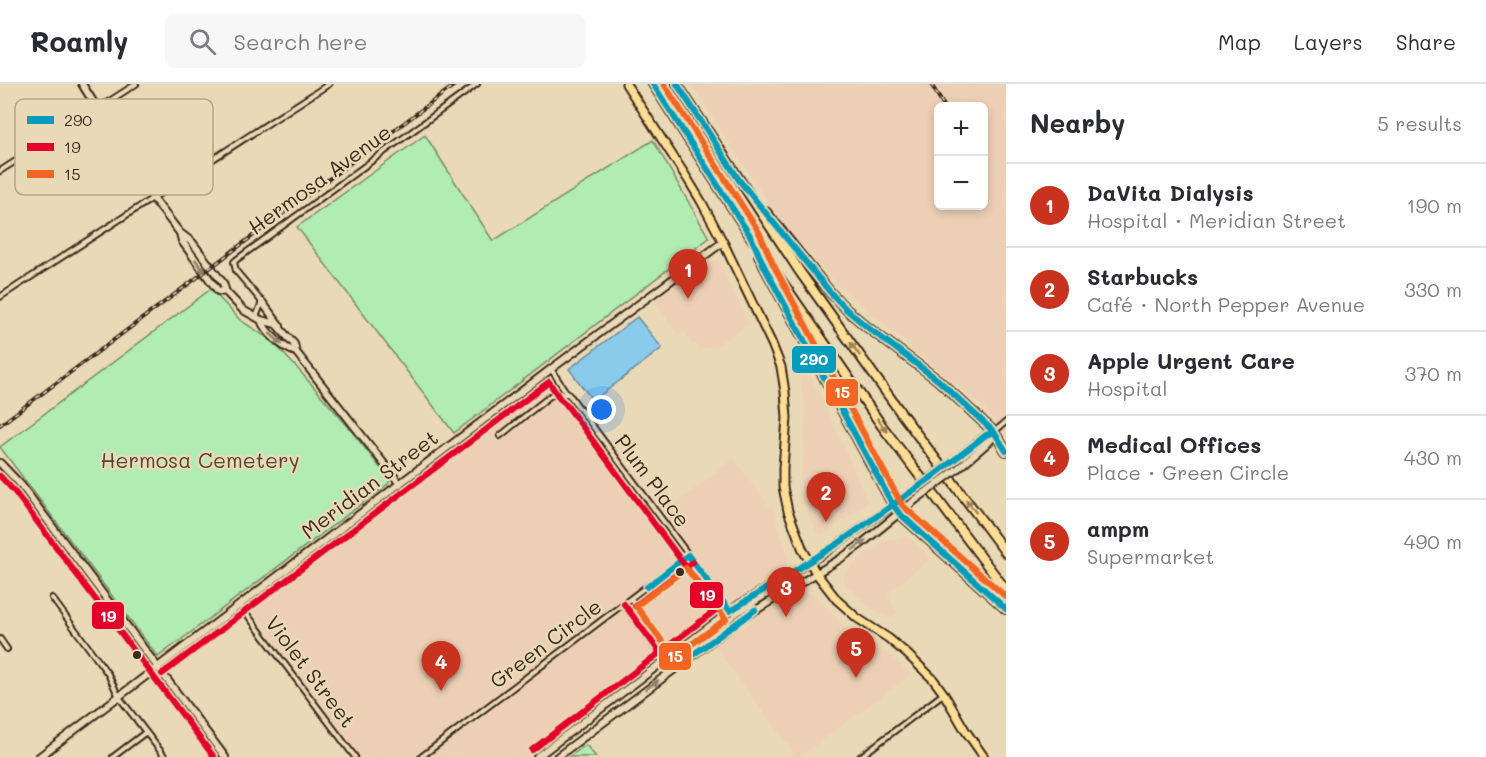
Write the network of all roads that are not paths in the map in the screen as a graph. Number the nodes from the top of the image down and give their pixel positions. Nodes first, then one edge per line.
1 (82, 84) edge
2 (136, 84) edge
3 (329, 84) edge
4 (477, 84) edge
5 (626, 84) edge
6 (653, 84) edge
7 (677, 84) edge
8 (92, 99) edge
9 (112, 99) edge
10 (213, 159) edge
11 (15, 161) edge
12 (0, 171) edge
13 (739, 180) junction
14 (151, 195) edge
15 (158, 195) edge
16 (153, 198) junction
17 (751, 237) junction
18 (723, 242) junction
19 (0, 297) edge
20 (262, 302) junction
21 (258, 319) junction
22 (282, 329) junction
23 (296, 352) junction
24 (551, 369) junction
25 (567, 394) junction
26 (1006, 422) edge
27 (994, 432) junction
28 (500, 436) dead end
29 (1006, 451) edge
30 (0, 463) edge
31 (400, 484) junction
32 (893, 505) junction
33 (899, 513) junction
34 (1006, 553) edge
35 (688, 555) junction
36 (809, 561) junction
37 (816, 573) junction
38 (1006, 590) edge
39 (52, 598) dead end
40 (631, 599) junction
41 (240, 604) junction
42 (624, 604) junction
43 (1006, 609) edge
44 (730, 611) junction
45 (708, 629) junction
46 (0, 639) edge
47 (7, 649) dead end
48 (696, 652) junction
49 (673, 654) junction
50 (665, 660) junction
51 (680, 664) junction
52 (157, 667) junction
53 (672, 670) junction
54 (944, 694) junction
55 (118, 697) junction
56 (146, 732) junction
57 (39, 757) edge
58 (113, 757) edge
59 (165, 757) edge
60 (225, 757) edge
61 (355, 757) edge
62 (421, 757) edge
63 (537, 757) edge
64 (557, 757) edge
65 (860, 757) edge
66 (984, 757) edge

1 - 8 street
2 - 9 street
3 - 10 street
4 - 20 street, Hermosa Avenue
5 - 18 main road
6 - 17 highway
7 - 13 highway
11 - 12 street
13 - 27 highway
34 -> 13 highway
14 - 16 street
15 - 16 street
16 - 19 street
16 - 21 street
17 - 32 highway
17 -> 38 highway
18 - 24 street, Meridian Street
18 - 36 main road
20 - 21 street
20 - 22 street
21 - 22 street
21 -> 23 street
22 - 23 street
23 - 31 street
24 - 25 street, Plum Place
24 - 31 street, Meridian Street
25 - 28 street
25 - 35 street, Plum Place
26 - 27 street
27 - 29 highway
27 - 32 street, bridge
27 - 33 street, bridge
30 - 52 street
31 - 41 street, Meridian Street
32 - 33 highway
32 - 36 street
37 -> 33 street
33 - 43 highway
35 - 40 street, Green Circle
35 - 44 street, Plum Place
36 - 37 main road
36 - 44 street
37 - 48 street
37 - 54 main road
39 - 55 street
40 - 42 street, Green Circle
40 - 49 street
41 - 52 street, Meridian Street
41 - 61 street, Violet Street
42 - 50 street
42 - 62 street, Green Circle
44 - 45 street
45 - 48 street
45 - 49 street
46 - 47 street
48 - 51 street
49 - 50 street
49 - 51 street
50 - 53 street
50 - 63 street
51 - 53 street
52 - 55 street, Meridian Street
52 - 60 street
64 -> 53 street
54 - 65 street
54 - 66 main road
55 - 56 street
55 - 57 street, Meridian Street
56 - 58 street
56 - 59 street

